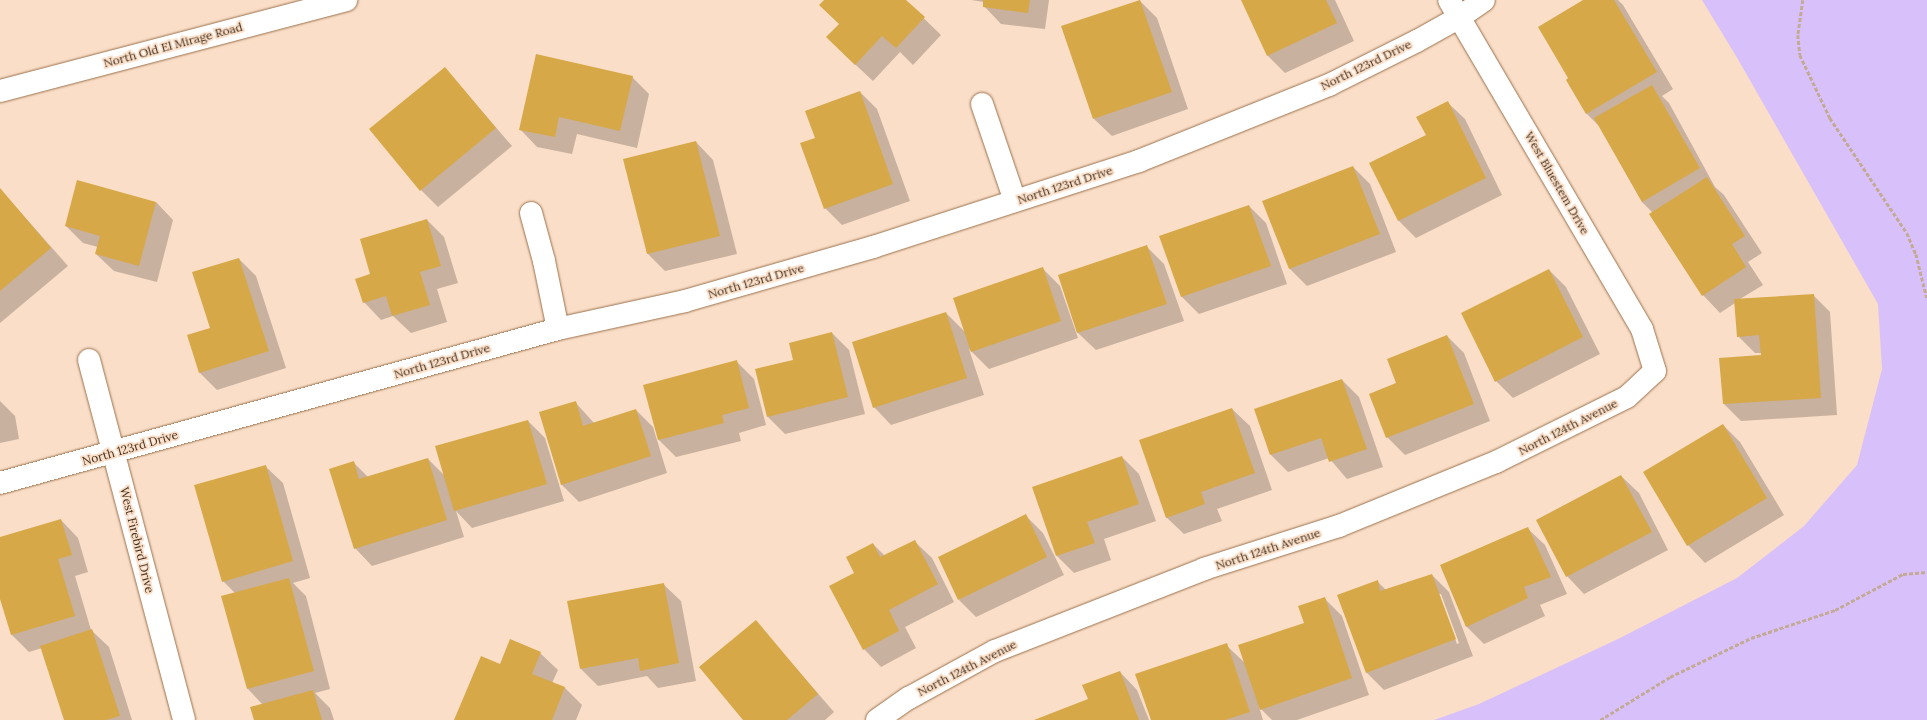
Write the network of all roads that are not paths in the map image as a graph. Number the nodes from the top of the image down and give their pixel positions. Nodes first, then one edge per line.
1 (346, 0) edge
2 (1484, 0) edge
3 (1454, 9) edge
4 (0, 91) edge
5 (982, 104) dead end
6 (1015, 201) junction
7 (531, 213) dead end
8 (558, 329) junction
9 (89, 360) dead end
10 (1655, 371) joint
11 (115, 453) junction
12 (0, 483) edge
13 (184, 720) edge
14 (878, 720) edge

1 - 4 street, North Old El Mirage Road
2 - 3 street, North 123rd Drive
3 - 6 street, North 123rd Drive
3 - 10 street, West Bluestem Drive
5 - 6 street
6 - 8 street, North 123rd Drive
7 - 8 street
8 - 11 street, North 123rd Drive
9 - 11 street, West Firebird Drive
10 - 14 street, North 124th Avenue
11 - 12 street, North 123rd Drive
11 - 13 street, West Firebird Drive

